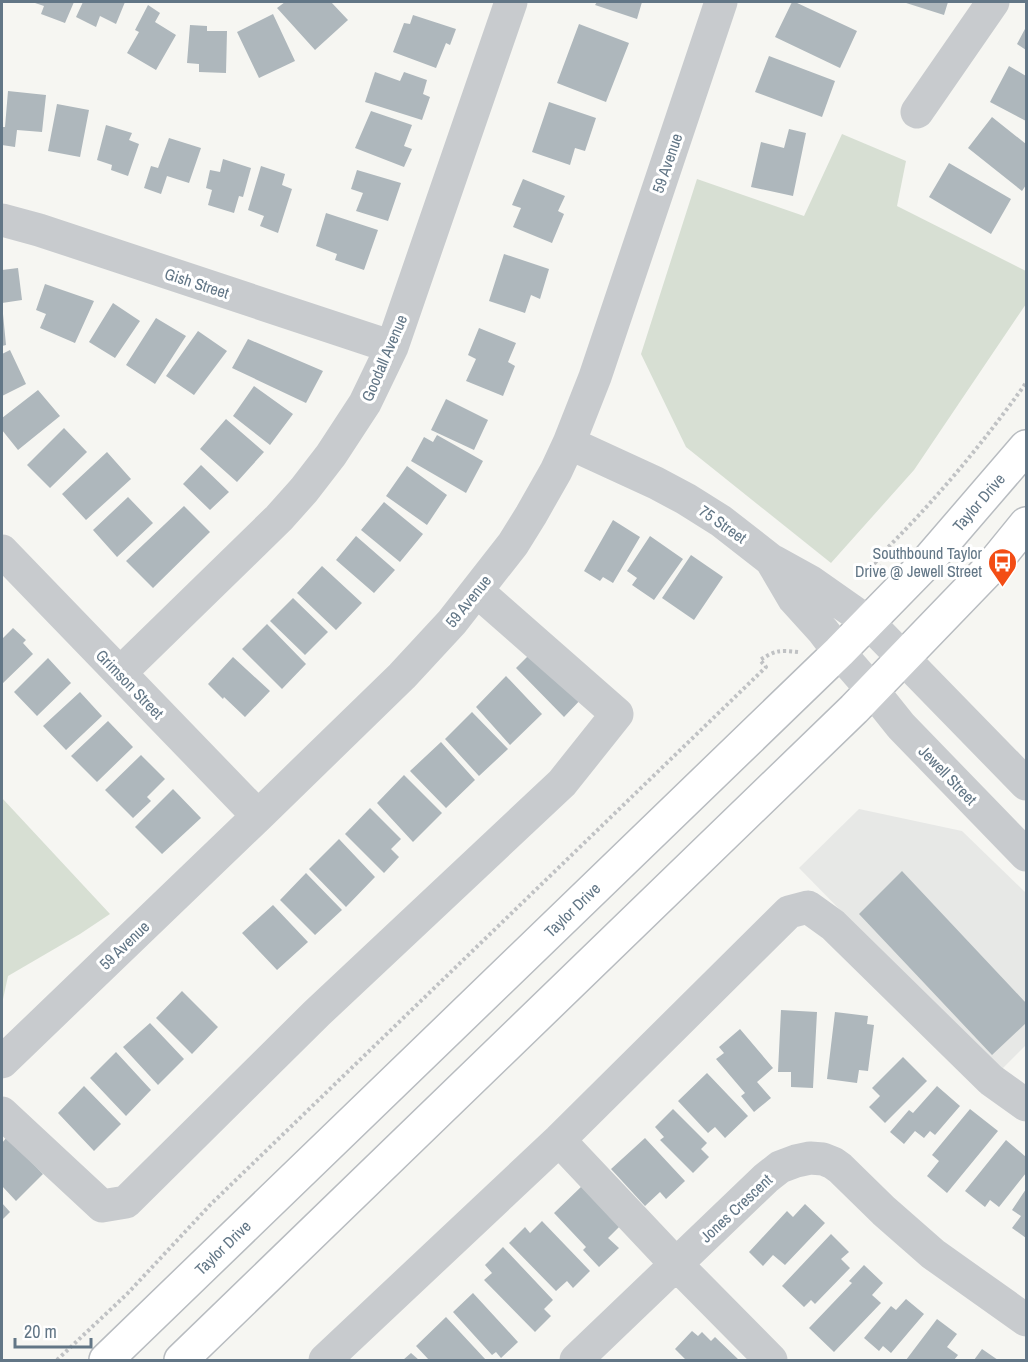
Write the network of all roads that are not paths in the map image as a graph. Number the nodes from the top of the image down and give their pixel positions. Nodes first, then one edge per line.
1 (511, 2) edge
2 (721, 2) edge
3 (993, 2) edge
4 (918, 112) dead end
5 (2, 220) edge
6 (392, 347) junction
7 (569, 443) junction
8 (1026, 447) edge
9 (1026, 524) edge
10 (2, 552) edge
11 (771, 560) junction
12 (477, 591) junction
13 (868, 622) junction
14 (839, 652) junction
15 (904, 658) junction
16 (120, 673) junction
17 (873, 691) junction
18 (1026, 784) edge
19 (258, 816) junction
20 (1026, 855) edge
21 (2, 1062) edge
22 (1026, 1105) edge
23 (2, 1113) edge
24 (559, 1140) junction
25 (676, 1264) junction
26 (1026, 1320) edge
27 (106, 1360) edge
28 (181, 1360) edge
29 (325, 1360) edge
30 (576, 1360) edge
31 (771, 1360) edge

1 - 6 street, Goodall Avenue
2 - 7 street, 59 Avenue
3 - 4 street
5 - 6 street, Gish Street
6 - 16 street, Goodall Avenue
7 - 11 street, 75 Street
7 - 12 street, 59 Avenue
8 - 13 main road, Taylor Drive
9 - 15 main road
10 - 16 street, Grimson Street
11 - 13 street
11 - 14 street, 75 Street
12 - 19 street, 59 Avenue
12 - 23 street
13 - 14 main road, Taylor Drive
13 - 15 street
14 - 17 street, Jewell Street
14 - 27 main road, Taylor Drive
15 - 17 main road
15 - 18 street
16 - 19 street, Grimson Street
17 - 20 street, Jewell Street
17 - 28 main road
19 - 21 street, 59 Avenue
22 - 24 street
24 - 25 street
24 - 29 street
25 - 26 street, Jones Crescent
25 - 30 street, Jones Crescent
25 - 31 street

